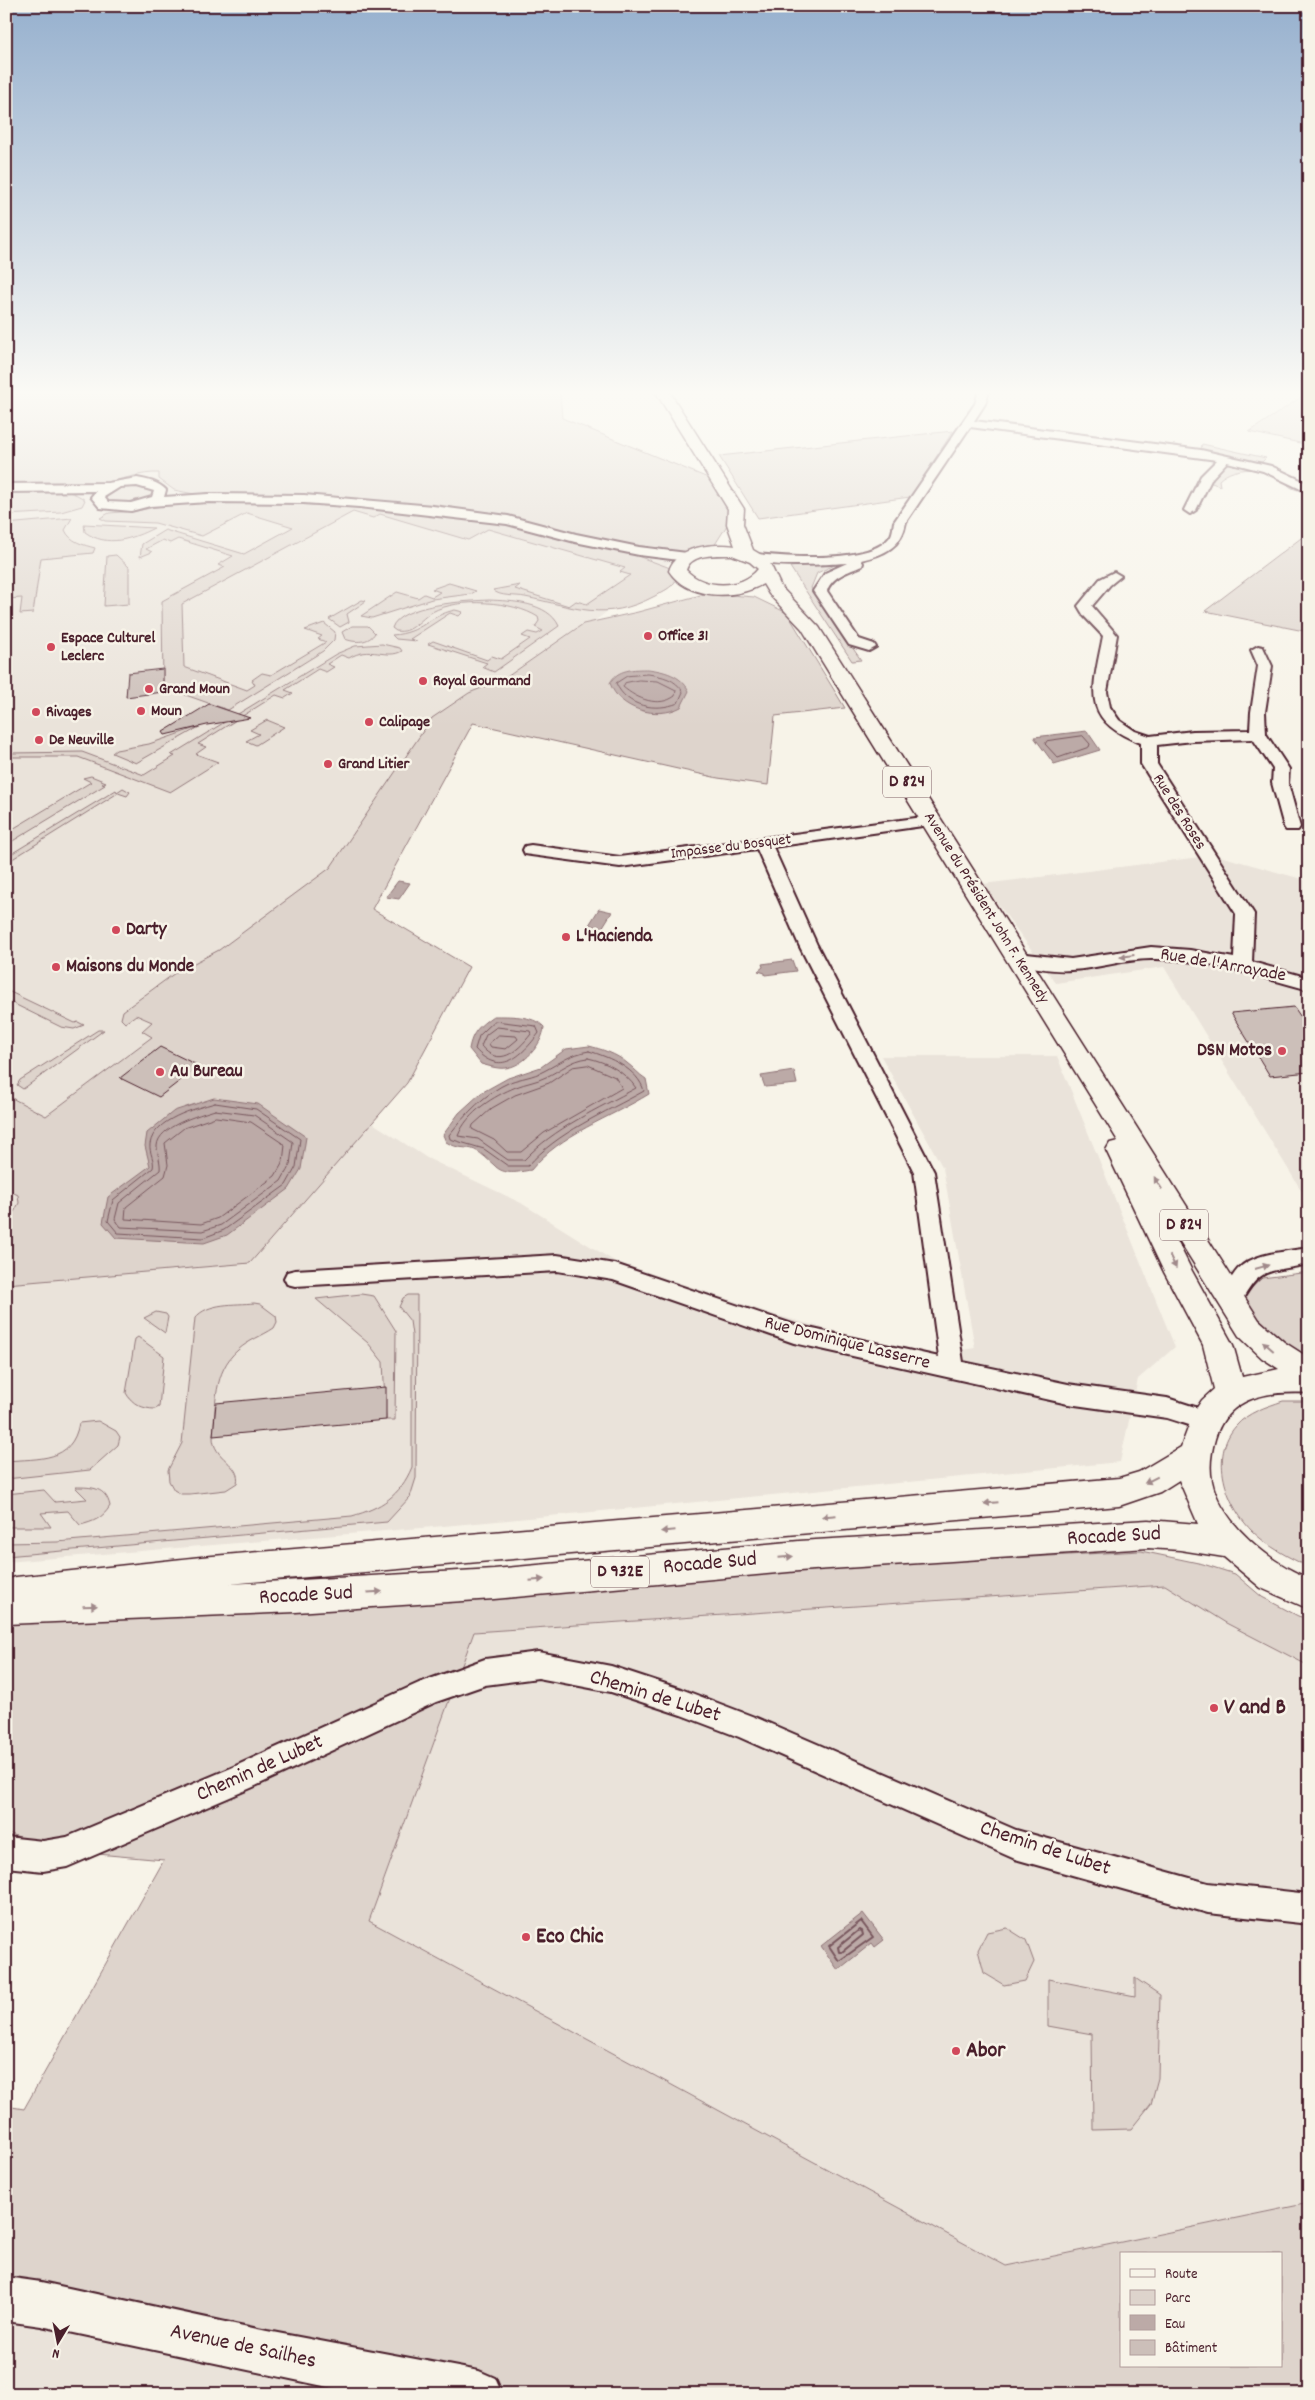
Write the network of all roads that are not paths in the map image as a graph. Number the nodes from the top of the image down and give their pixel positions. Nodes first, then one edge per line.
1 (100, 503) edge
2 (146, 503) edge
3 (351, 503) edge
4 (732, 503) edge
5 (913, 503) edge
6 (1194, 503) edge
7 (1190, 510) dead end
8 (735, 524) junction
9 (708, 551) junction
10 (862, 555) junction
11 (683, 561) junction
12 (756, 561) junction
13 (1114, 576) dead end
14 (730, 589) junction
15 (792, 608) junction
16 (869, 648) dead end
17 (1258, 650) dead end
18 (1258, 734) junction
19 (1149, 741) junction
20 (931, 821) junction
21 (1292, 827) dead end
22 (763, 843) junction
23 (531, 850) dead end
24 (1018, 959) junction
25 (1243, 966) junction
26 (1309, 984) edge
27 (1080, 1059) junction
28 (1309, 1256) edge
29 (295, 1278) dead end
30 (1231, 1300) junction
31 (953, 1370) junction
32 (1309, 1373) edge
33 (1309, 1381) edge
34 (1231, 1395) junction
35 (1205, 1420) junction
36 (1193, 1456) junction
37 (1233, 1545) junction
38 (6, 1593) edge
39 (1309, 1594) edge
40 (6, 1609) edge
41 (6, 1852) edge
42 (1309, 1909) edge
43 (6, 2299) edge
44 (479, 2394) edge

1 - 2 street
3 - 11 street
4 - 8 main road, Avenue du Président John F. Kennedy / D 824
5 - 10 street
6 - 7 street
8 - 9 main road
8 - 12 main road, Avenue du Président John F. Kennedy / D 824
9 - 11 main road
9 - 12 main road
10 - 12 street
10 - 16 street
11 - 14 main road
12 - 14 main road
12 - 15 main road, Avenue du Président John F. Kennedy / D 824
13 - 19 street
14 - 15 main road, Avenue du Président John F. Kennedy / D 824
15 - 20 main road, Avenue du Président John F. Kennedy / D 824
17 - 18 street
18 - 19 street
18 - 21 street
19 - 25 street, Rue des Roses
20 - 22 street, Impasse du Bosquet
20 - 24 main road, Avenue du Président John F. Kennedy / D 824
22 - 23 street, Impasse du Bosquet
22 - 31 street
25 -> 24 street, Rue de l'Arrayade
24 - 27 main road, Avenue du Président John F. Kennedy / D 824
25 - 26 street, Rue de l'Arrayade
30 -> 27 main road, Avenue du Président John F. Kennedy / D 824
27 -> 34 main road, Avenue du Président John F. Kennedy / D 824
30 -> 28 street
29 - 31 street, Rue Dominique Lasserre
32 -> 30 main road, Avenue du Président John F. Kennedy / D 824
31 - 35 street, Rue Dominique Lasserre
33 - 34 main road
34 - 35 main road
35 - 36 main road
36 - 37 main road
36 -> 38 main road, Rocade Sud / D 932E
37 - 39 main road
40 -> 37 main road, Rocade Sud / D 932E
41 - 42 street, Chemin de Lubet
43 - 44 street, Avenue de Sailhes

